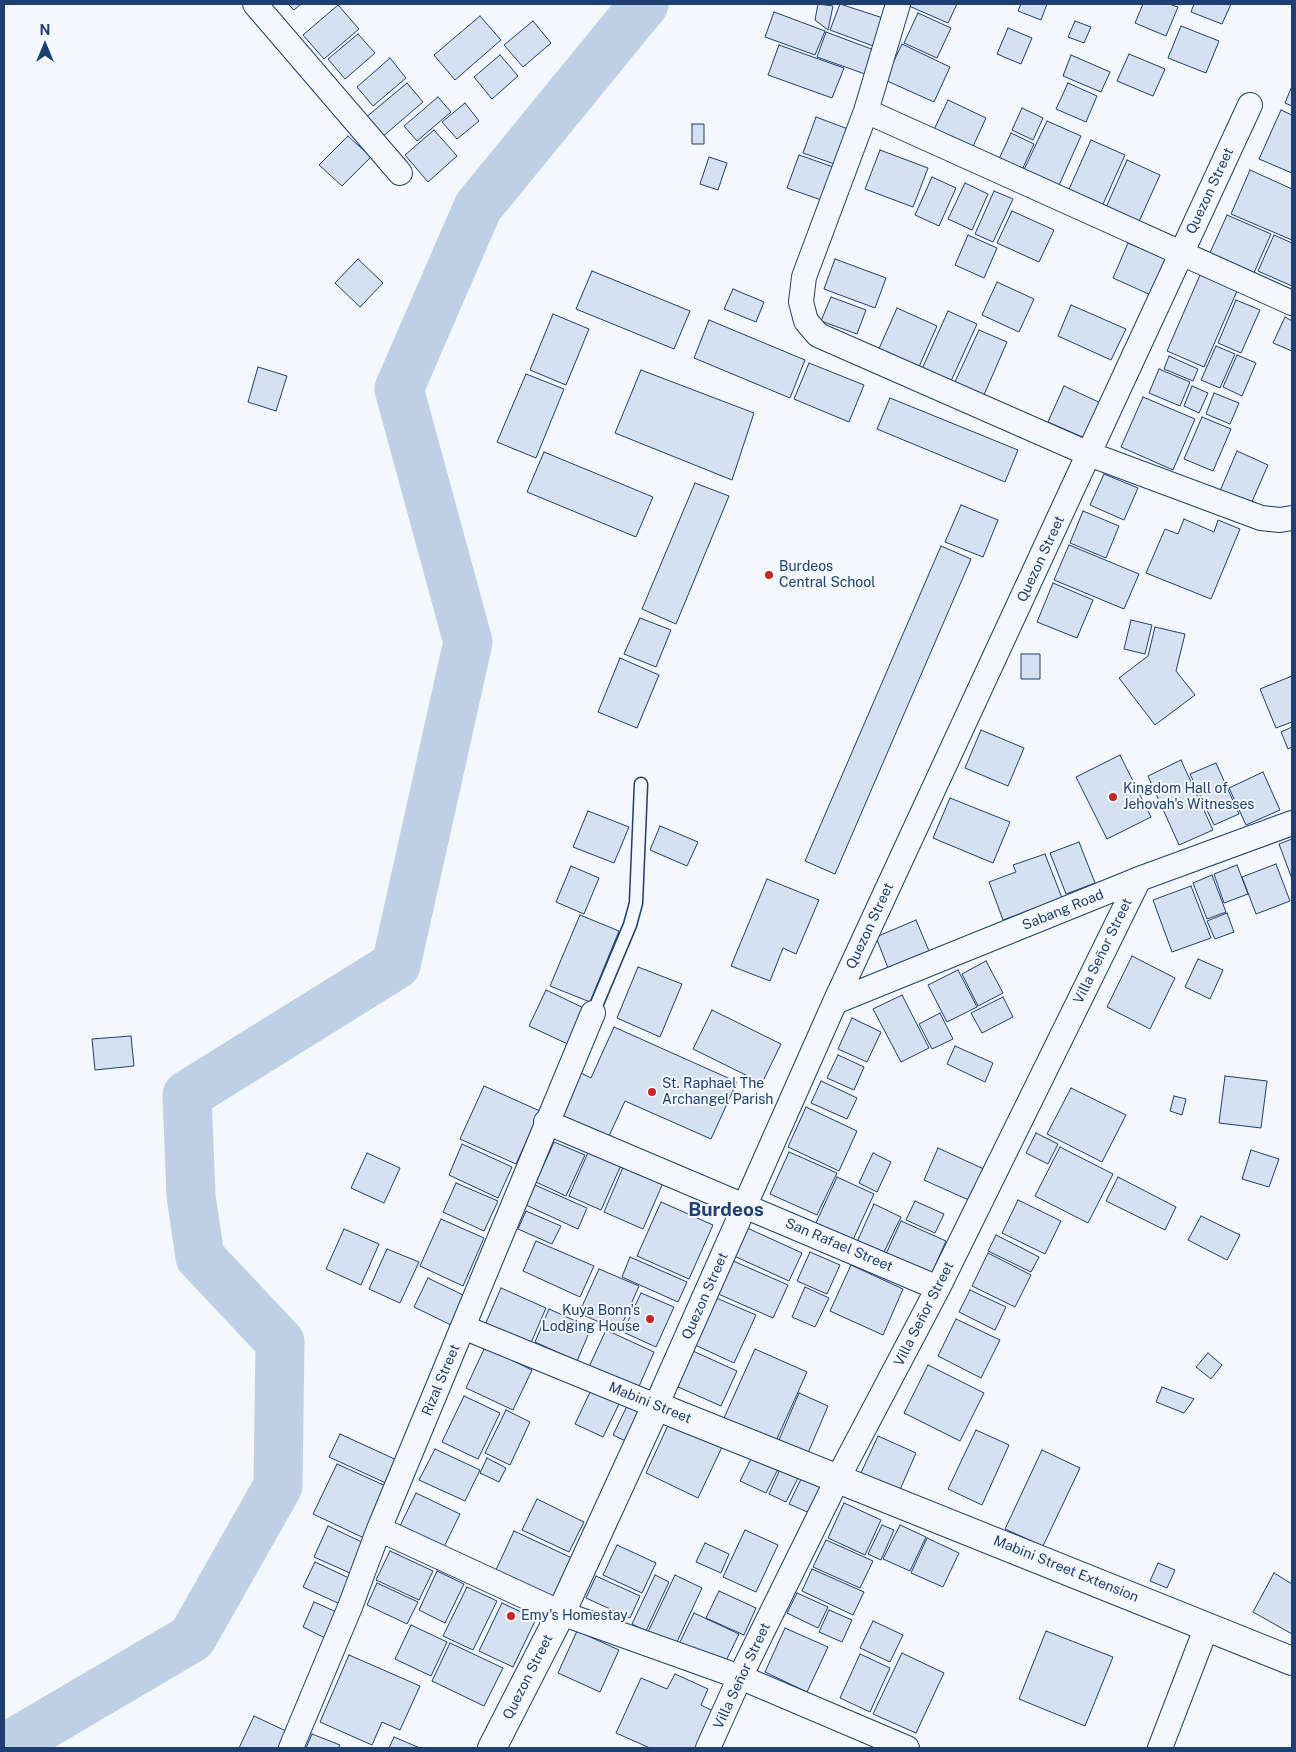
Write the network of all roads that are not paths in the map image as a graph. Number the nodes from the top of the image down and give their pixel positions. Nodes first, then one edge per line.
1 (255, 4) edge
2 (898, 4) edge
3 (1250, 105) dead end
4 (866, 111) junction
5 (400, 173) dead end
6 (1181, 255) junction
7 (1292, 303) edge
8 (1089, 454) junction
9 (1292, 518) edge
10 (641, 784) dead end
11 (1292, 822) edge
12 (1139, 879) junction
13 (835, 1002) junction
14 (593, 1012) joint
15 (546, 1122) junction
16 (745, 1205) junction
17 (938, 1288) junction
18 (463, 1326) junction
19 (656, 1406) junction
20 (838, 1478) junction
21 (379, 1529) junction
22 (561, 1613) junction
23 (1208, 1626) junction
24 (1292, 1661) edge
25 (740, 1677) junction
26 (291, 1748) edge
27 (492, 1748) edge
28 (708, 1748) edge
29 (907, 1748) edge
30 (1160, 1748) edge

1 - 5 street
2 - 4 street
3 - 6 street, Quezon Street
4 - 6 street
4 - 8 street
6 - 7 street
6 - 8 street, Quezon Street
8 - 9 street
8 - 13 street, Quezon Street
10 - 14 lane
11 - 12 street, Sabang Road
12 - 13 street, Sabang Road
12 - 17 street, Villa Señor Street
13 - 16 street, Quezon Street
14 - 15 street, Rizal Street
15 - 16 street, San Rafael Street
15 - 18 street, Rizal Street
16 - 17 street, San Rafael Street
16 - 19 street, Quezon Street
17 - 20 street, Villa Señor Street
18 - 19 street, Mabini Street
18 - 21 street, Rizal Street
19 - 20 street, Mabini Street
19 - 22 street, Quezon Street
20 - 23 street, Mabini Street Extension
20 - 25 street, Villa Señor Street
21 - 22 street
21 - 26 street, Rizal Street
22 - 25 street
22 - 27 street, Quezon Street
23 - 24 street, Mabini Street Extension
23 - 30 street
25 - 28 street, Villa Señor Street
25 - 29 street

